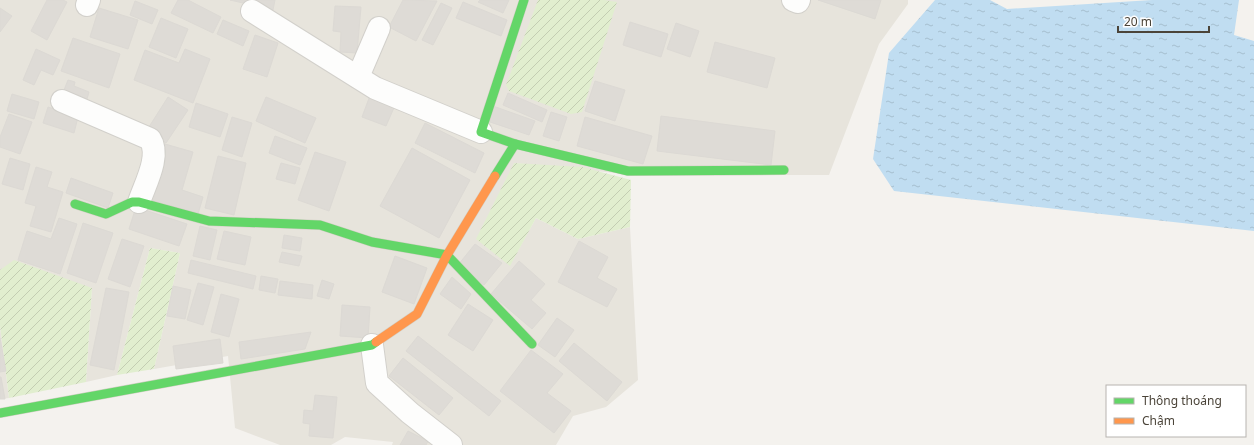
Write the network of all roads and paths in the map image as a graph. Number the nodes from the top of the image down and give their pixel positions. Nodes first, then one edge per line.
1 (524, 0) edge
2 (793, 0) edge
3 (799, 0) edge
4 (252, 11) dead end
5 (379, 28) dead end
6 (358, 77) junction
7 (62, 101) dead end
8 (481, 132) junction
9 (515, 144) junction
10 (784, 170) dead end
11 (139, 202) junction
12 (75, 204) dead end
13 (448, 255) junction
14 (532, 344) dead end
15 (372, 345) junction
16 (0, 413) edge
17 (451, 445) edge

1 - 8 street
2 - 3 street
4 - 6 street
5 - 6 street
6 - 8 street
7 - 11 street
8 - 9 street
9 - 10 street
9 - 13 street
11 - 12 street
11 - 13 street
13 - 14 street
13 - 15 street
15 - 16 street
15 - 17 street

